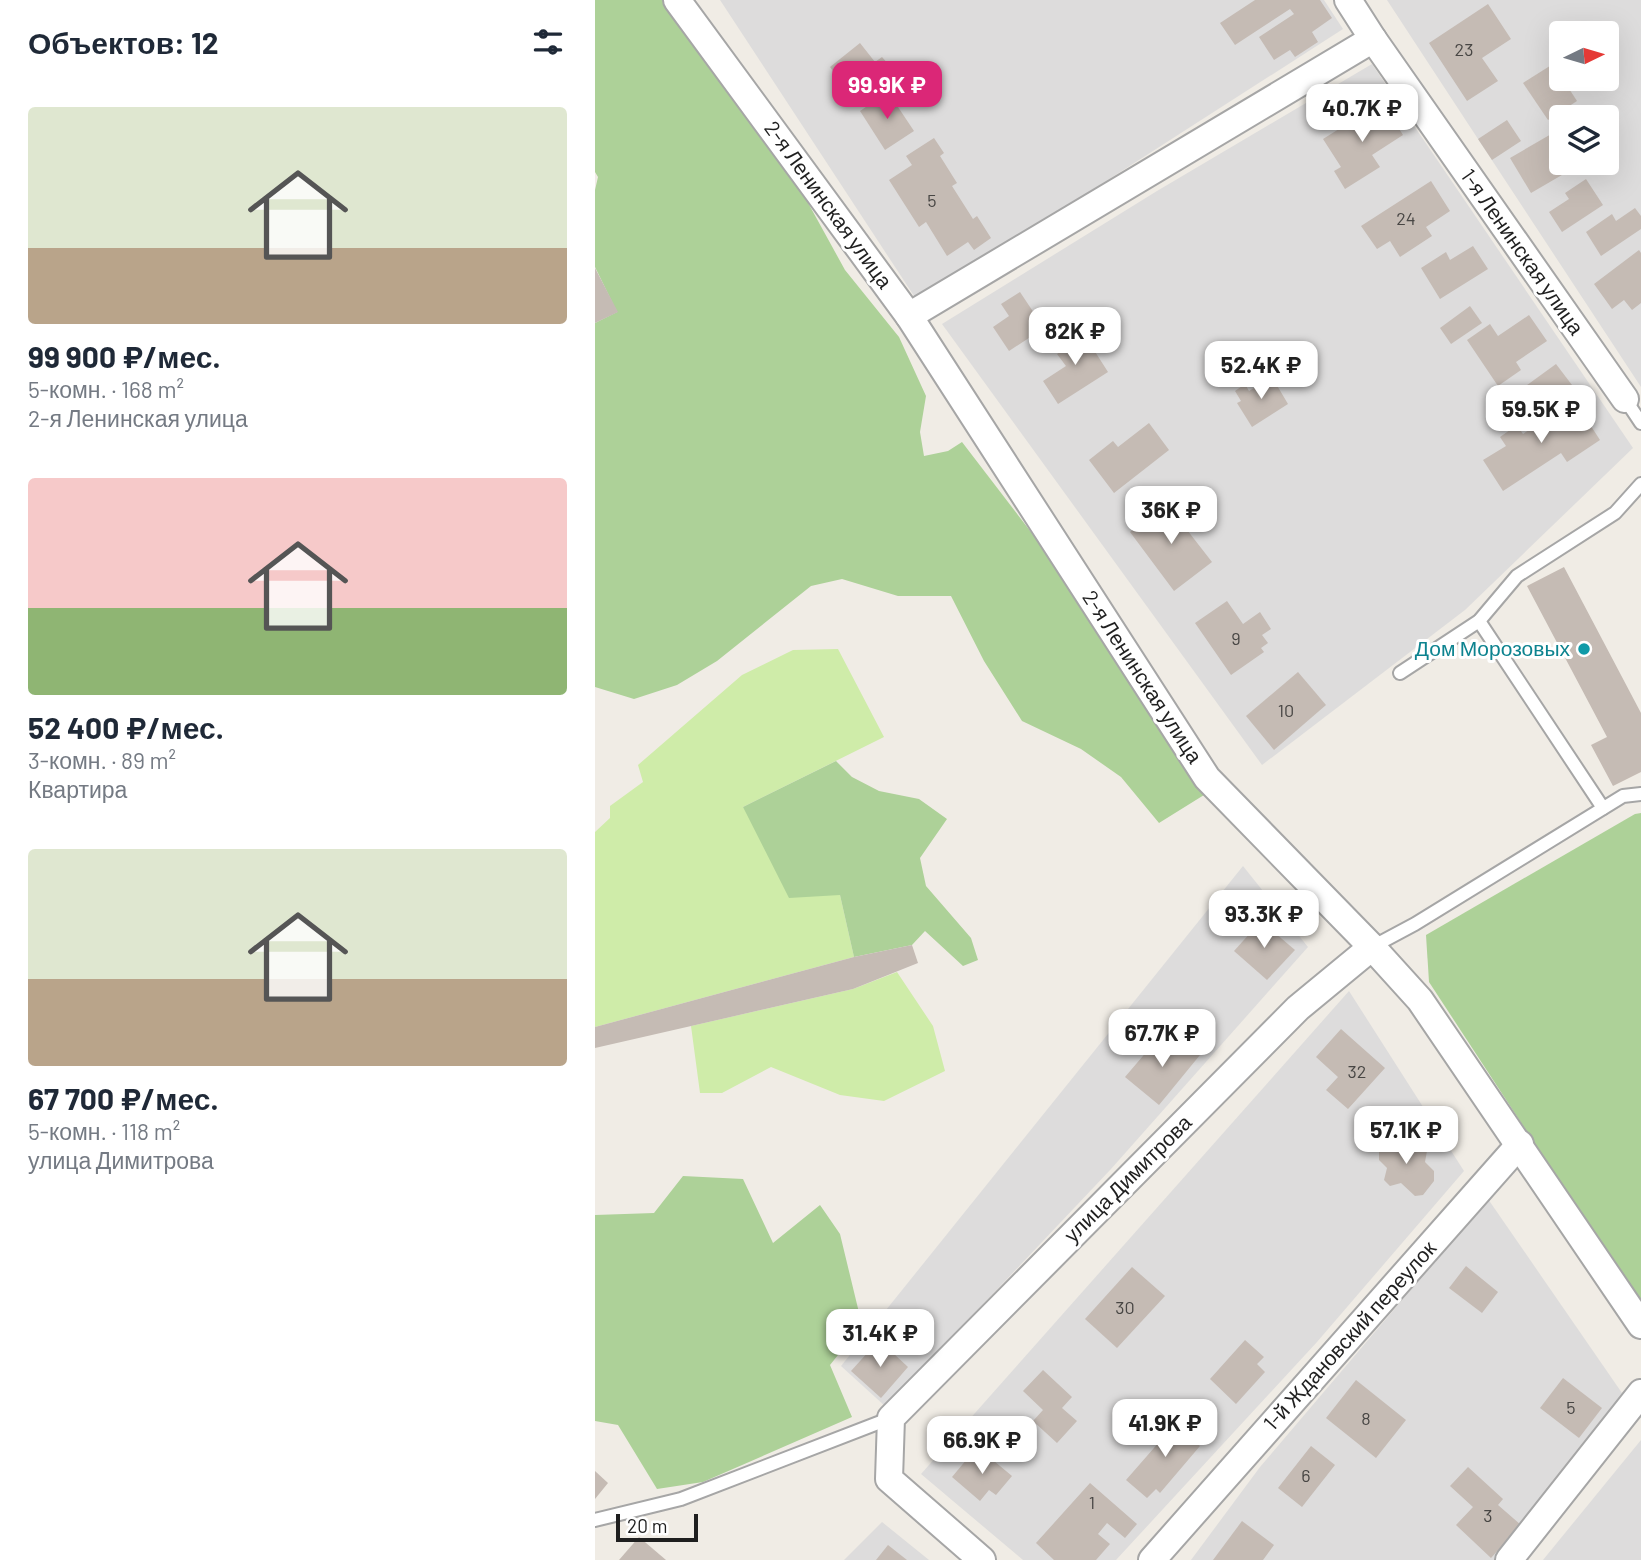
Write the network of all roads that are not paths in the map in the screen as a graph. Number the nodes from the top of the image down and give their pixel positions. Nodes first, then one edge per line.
1 (677, 0) edge
2 (1348, 0) edge
3 (1373, 39) junction
4 (909, 316) junction
5 (1625, 399) joint
6 (1641, 423) edge
7 (1641, 484) edge
8 (1479, 621) junction
9 (1400, 673) dead end
10 (1641, 794) edge
11 (1603, 808) junction
12 (1372, 947) junction
13 (1520, 1144) junction
14 (1641, 1325) edge
15 (1641, 1392) edge
16 (891, 1418) junction
17 (595, 1520) edge
18 (982, 1560) edge
19 (1152, 1560) edge
20 (1509, 1560) edge

1 - 4 street, 2-я Ленинская улица
2 - 3 street, 1-я Ленинская улица
3 - 4 street
3 - 5 street, 1-я Ленинская улица
4 - 12 street, 2-я Ленинская улица
5 - 6 lane
7 - 8 lane
8 - 9 lane
8 - 11 lane
10 - 11 lane
11 - 12 lane
12 - 13 street, 2-я Ленинская улица
12 - 16 street, улица Димитрова
13 - 14 street, 2-я Ленинская улица
13 - 19 street, 1-й Ждановский переулок
15 - 20 street
16 - 17 lane
16 - 18 street

